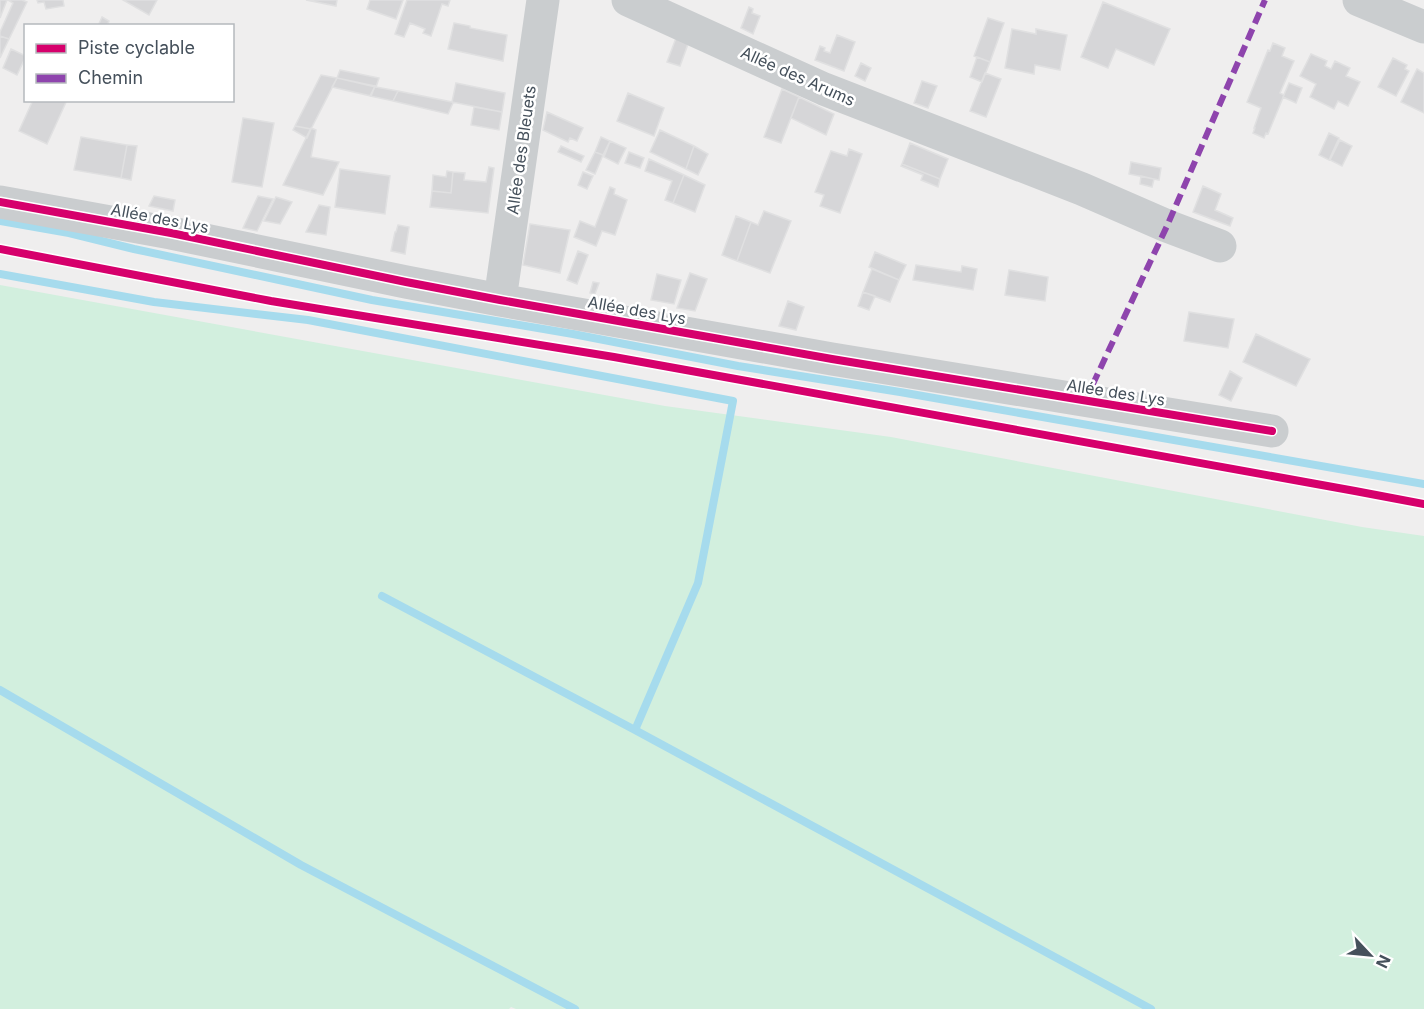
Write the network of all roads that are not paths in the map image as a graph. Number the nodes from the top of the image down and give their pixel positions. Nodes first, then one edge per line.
1 (543, 0) edge
2 (628, 0) edge
3 (1359, 0) edge
4 (1424, 27) edge
5 (0, 202) edge
6 (1220, 246) dead end
7 (500, 300) junction
8 (1272, 431) dead end

1 - 7 street, Allée des Bleuets
2 - 6 street, Allée des Arums
3 - 4 street
5 - 7 street, Allée des Lys
7 - 8 street, Allée des Lys

